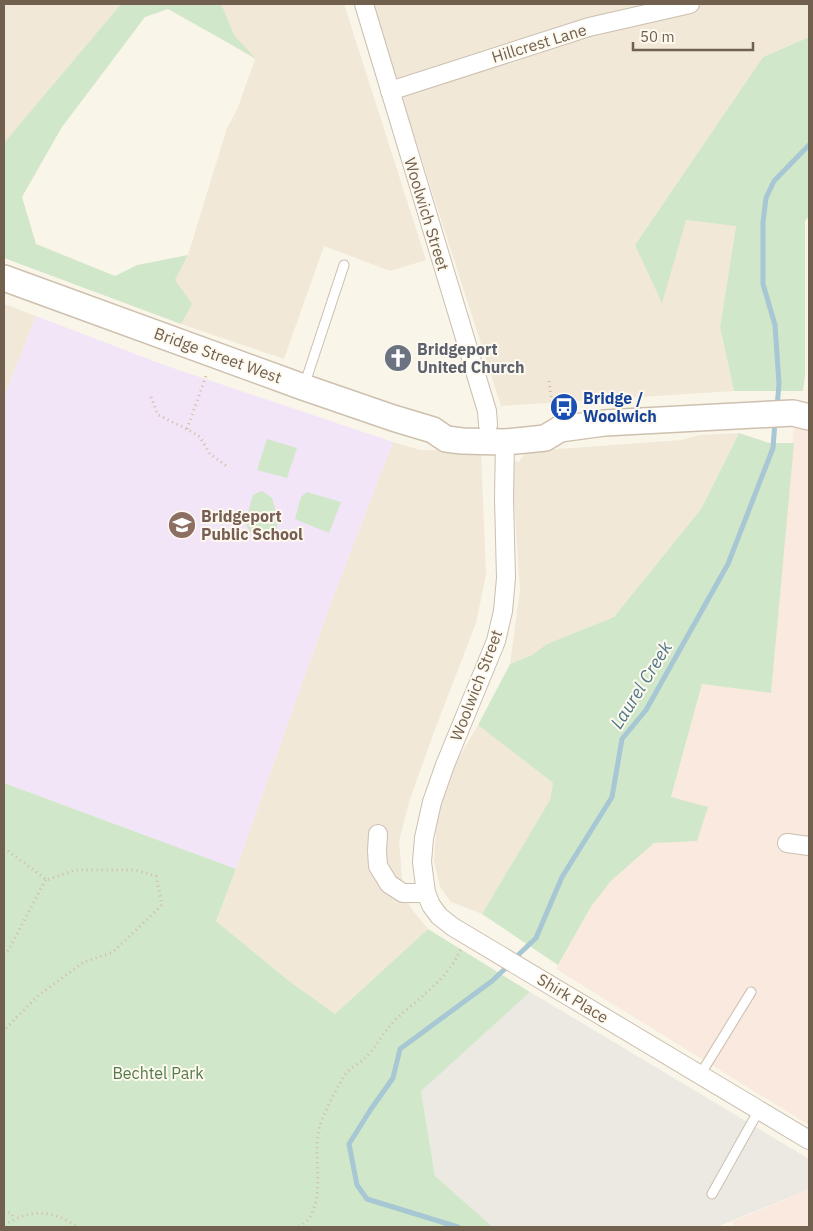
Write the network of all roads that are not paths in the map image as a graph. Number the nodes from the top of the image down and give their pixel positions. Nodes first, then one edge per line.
1 (364, 4) edge
2 (690, 4) edge
3 (390, 90) junction
4 (344, 265) dead end
5 (4, 278) edge
6 (304, 386) junction
7 (804, 412) edge
8 (497, 433) junction
9 (378, 834) dead end
10 (787, 843) dead end
11 (809, 846) edge
12 (426, 893) junction
13 (751, 992) dead end
14 (700, 1075) junction
15 (759, 1110) junction
16 (809, 1140) edge
17 (712, 1194) dead end

1 - 3 street, Woolwich Street
2 - 3 street, Hillcrest Lane
3 - 8 street, Woolwich Street
4 - 6 lane
5 - 6 main road, Bridge Street West
6 - 8 main road, Bridge Street West
7 - 8 main road, Bridge Street West
8 - 12 street, Woolwich Street
9 - 12 street
10 - 11 street
12 - 14 street, Shirk Place
13 - 14 lane
14 - 15 street, Shirk Place
15 - 16 street, Shirk Place
15 - 17 lane

